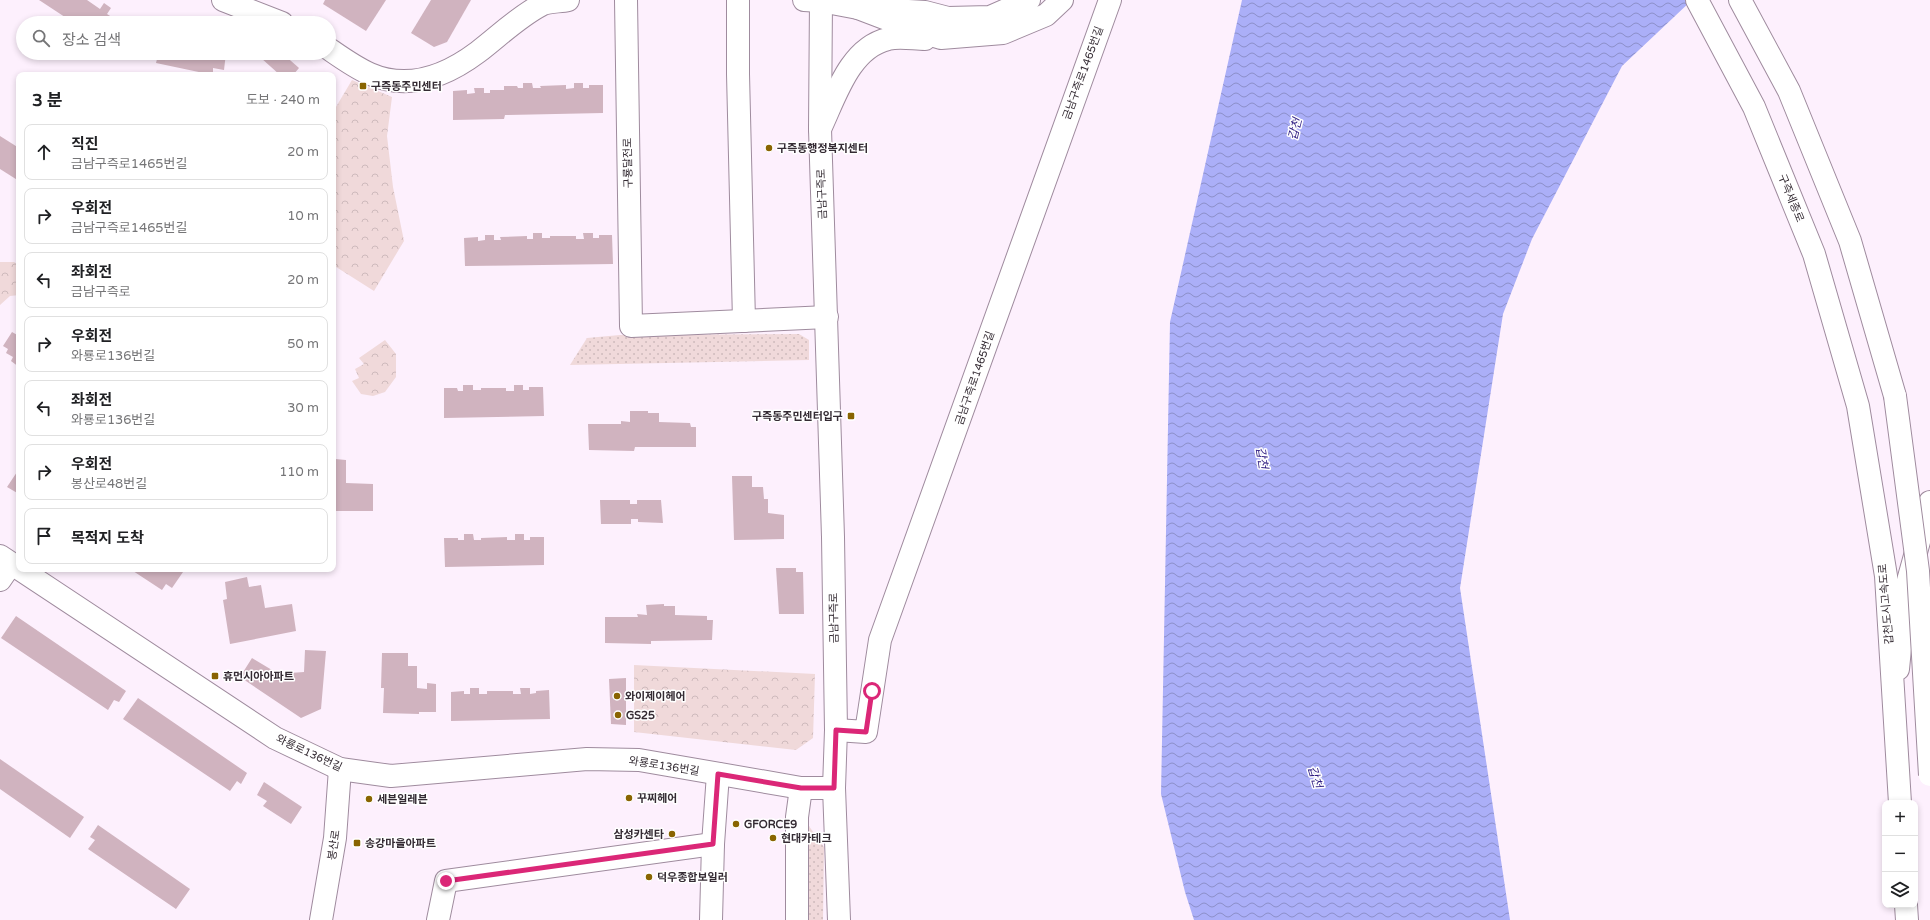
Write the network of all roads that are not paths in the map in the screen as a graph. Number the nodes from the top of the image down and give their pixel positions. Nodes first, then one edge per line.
1 (568, 0) edge
2 (626, 0) edge
3 (738, 0) edge
4 (815, 0) edge
5 (903, 0) edge
6 (1029, 0) edge
7 (1062, 0) edge
8 (1110, 0) edge
9 (1697, 0) edge
10 (1740, 0) edge
11 (236, 2) edge
12 (542, 2) edge
13 (858, 8) junction
14 (925, 12) junction
15 (267, 16) edge
16 (941, 38) junction
17 (336, 53) edge
18 (820, 129) junction
19 (827, 317) junction
20 (744, 322) junction
21 (1858, 406) joint
22 (1930, 502) edge
23 (4, 567) edge
24 (836, 730) junction
25 (340, 769) junction
26 (718, 774) junction
27 (1930, 775) edge
28 (801, 788) junction
29 (834, 788) junction
30 (1900, 800) edge
31 (1904, 800) edge
32 (713, 844) junction
33 (1906, 908) edge
34 (1911, 908) edge
35 (321, 920) edge
36 (438, 920) edge
37 (711, 920) edge
38 (796, 920) edge
39 (839, 920) edge
40 (1907, 920) edge
41 (1912, 920) edge

1 - 12 main road
2 - 20 main road, 구룡달전로
3 - 20 main road
4 - 13 main road
4 - 18 main road, 금남구즉로
5 - 14 main road
6 - 14 main road
7 - 16 main road
8 - 24 main road, 금남구즉로1465번길
9 - 21 main road, 구즉세종로
10 - 27 main road, bridge
11 - 15 main road
12 - 17 main road
13 - 14 main road
13 - 16 main road
16 - 18 main road
18 - 19 main road, 금남구즉로
19 - 20 main road
19 - 24 main road, 금남구즉로
21 - 30 main road, 갑천도시고속도로
22 - 31 main road
23 - 25 main road, 와룡로136번길
24 - 29 main road, 금남구즉로
25 - 26 main road, 와룡로136번길
25 - 35 main road, 봉산로
26 - 28 main road, 와룡로136번길
26 - 32 main road
28 - 29 main road, 와룡로136번길
28 - 38 main road
29 - 39 main road, 금남구즉로
32 - 36 main road
32 - 37 main road
33 - 40 main road
34 - 41 main road

